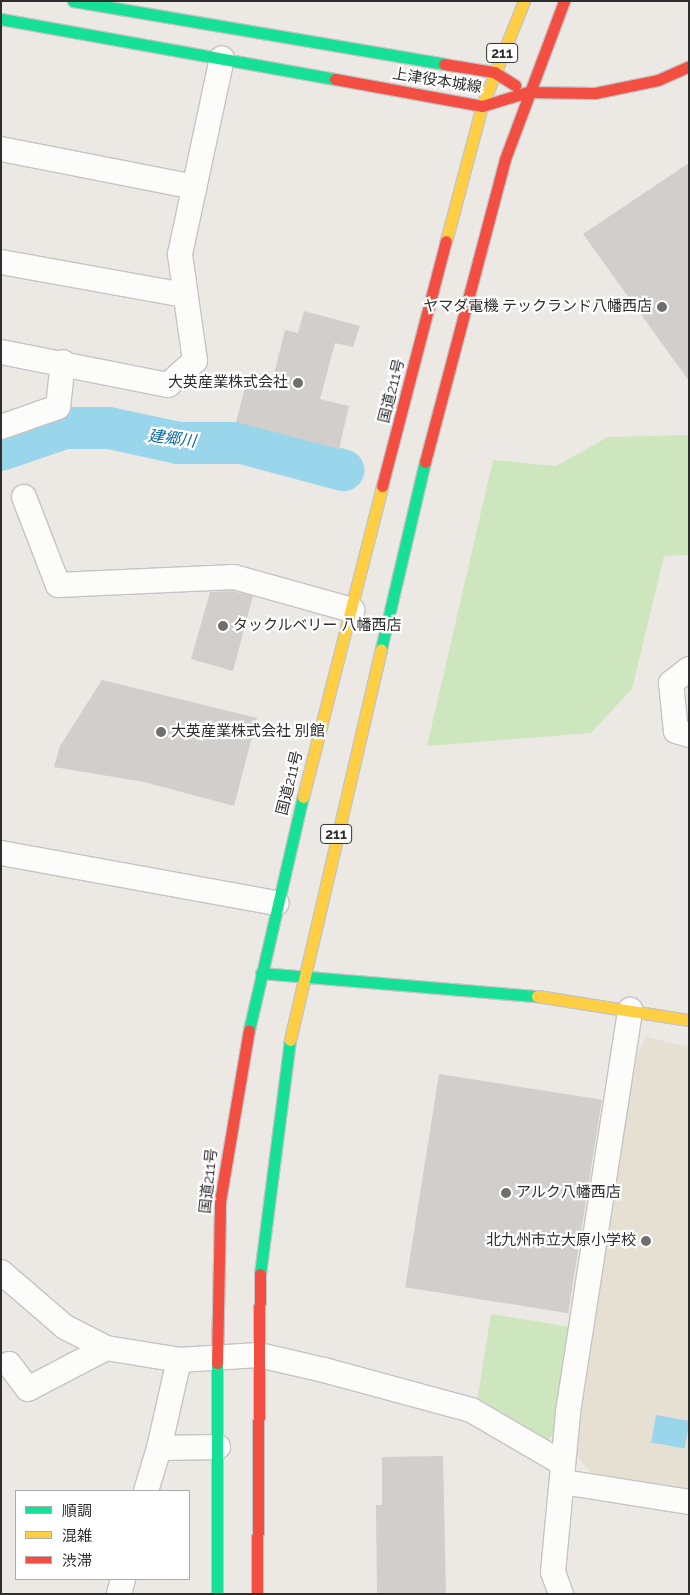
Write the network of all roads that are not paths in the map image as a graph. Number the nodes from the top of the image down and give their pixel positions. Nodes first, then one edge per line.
1 (73, 1) edge
2 (524, 1) edge
3 (564, 1) edge
4 (150, 8) edge
5 (1, 19) edge
6 (222, 58) junction
7 (689, 66) edge
8 (494, 72) junction
9 (528, 92) junction
10 (482, 106) junction
11 (1, 150) edge
12 (194, 187) junction
13 (1, 262) edge
14 (184, 295) junction
15 (1, 352) edge
16 (63, 362) junction
17 (1, 428) edge
18 (24, 497) dead end
19 (352, 610) junction
20 (689, 669) edge
21 (689, 735) edge
22 (1, 853) edge
23 (276, 903) junction
24 (261, 973) junction
25 (302, 980) junction
26 (630, 1010) junction
27 (689, 1020) edge
28 (1, 1272) edge
29 (106, 1348) junction
30 (259, 1356) junction
31 (216, 1357) junction
32 (179, 1360) junction
33 (9, 1364) dead end
34 (218, 1447) junction
35 (159, 1448) junction
36 (563, 1472) junction
37 (146, 1490) edge
38 (689, 1502) edge
39 (123, 1580) edge
40 (119, 1594) edge
41 (217, 1594) edge
42 (257, 1594) edge
43 (561, 1594) edge

1 - 4 main road, 上津役本城線
2 - 8 main road, 国道211号 / 211
3 - 9 main road, 211
4 - 8 main road, 上津役本城線
5 - 6 main road, 上津役本城線
6 - 10 main road, 上津役本城線
6 - 12 street
7 - 9 main road
8 - 9 main road, 上津役本城線
8 - 10 main road, 国道211号 / 211
9 - 10 main road, 上津役本城線
9 - 25 main road, 211
10 - 19 main road, 国道211号 / 211
11 - 12 street
12 - 14 street
13 - 14 street
14 - 16 street
15 - 16 street
16 - 17 street
18 - 19 street
19 - 23 main road, 国道211号 / 211
20 - 21 street
22 - 23 street
23 - 24 main road, 国道211号 / 211
24 - 25 main road
24 - 31 main road, 国道211号 / 211
25 - 26 main road
25 - 30 main road, 211
26 - 27 main road
26 - 36 street
28 - 29 street
29 - 32 street
29 - 33 street
30 - 31 street
30 - 36 street
30 - 42 main road, 211
31 - 32 street
31 - 34 main road, 国道211号 / 211
32 - 35 street
34 - 35 street
34 - 41 main road, 国道211号 / 211
35 - 37 street
36 - 38 street
36 - 43 street
39 - 40 street

